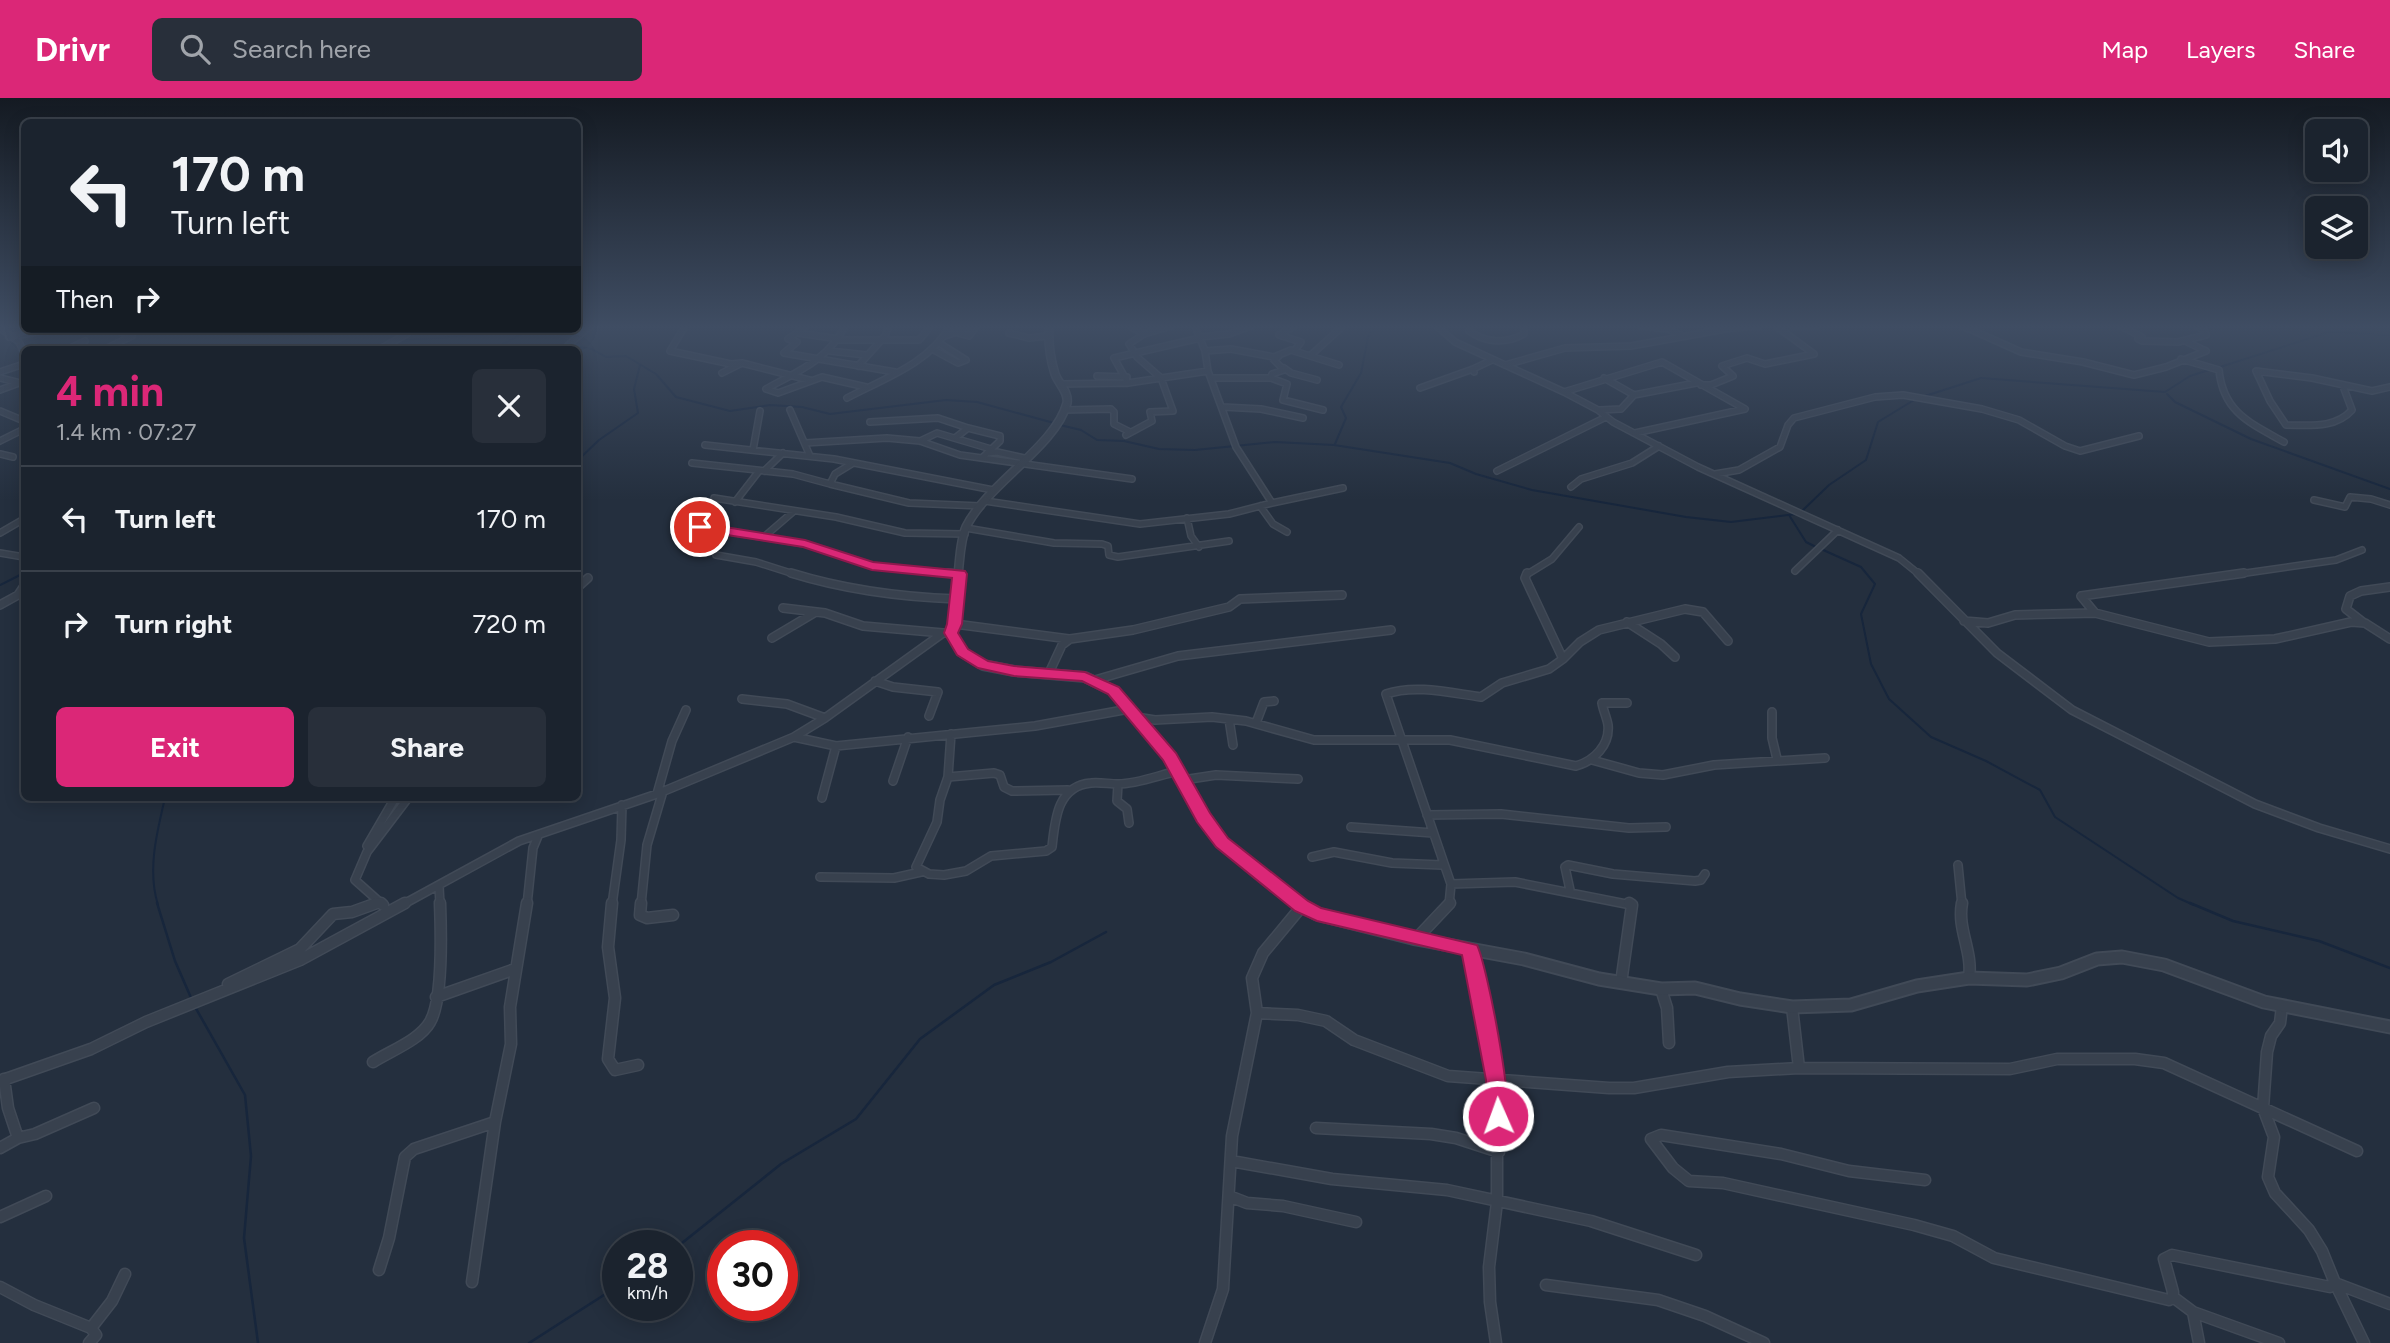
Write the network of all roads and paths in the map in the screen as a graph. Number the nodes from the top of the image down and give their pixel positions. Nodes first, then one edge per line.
1 (19, 384) edge
2 (776, 384) edge
3 (799, 384) edge
4 (855, 384) edge
5 (872, 384) edge
6 (1060, 384) edge
7 (1163, 384) edge
8 (1213, 384) edge
9 (1287, 384) edge
10 (1432, 384) edge
11 (1546, 384) edge
12 (1587, 384) edge
13 (1612, 384) edge
14 (1698, 384) junction
15 (1715, 384) edge
16 (2219, 384) edge
17 (2262, 384) edge
18 (2336, 384) edge
19 (2343, 386) junction
20 (866, 387) junction
21 (2390, 387) edge
22 (1420, 388) dead end
23 (0, 390) edge
24 (1564, 392) junction
25 (1634, 395) junction
26 (847, 398) dead end
27 (1223, 407) junction
28 (790, 410) dead end
29 (1064, 410) junction
30 (1323, 410) dead end
31 (1598, 410) junction
32 (0, 411) edge
33 (760, 411) dead end
34 (1606, 416) junction
35 (1303, 418) dead end
36 (21, 420) edge
37 (870, 422) dead end
38 (968, 428) junction
39 (21, 430) edge
40 (1634, 433) junction
41 (2139, 436) dead end
42 (955, 438) junction
43 (0, 441) edge
44 (920, 441) junction
45 (2284, 442) dead end
46 (805, 443) junction
47 (705, 445) dead end
48 (1659, 446) junction
49 (753, 450) junction
50 (783, 453) junction
51 (986, 453) junction
52 (0, 454) edge
53 (810, 456) junction
54 (13, 457) dead end
55 (1022, 460) junction
56 (692, 463) dead end
57 (853, 463) junction
58 (761, 471) junction
59 (1497, 471) dead end
60 (1714, 474) junction
61 (1132, 479) dead end
62 (830, 484) junction
63 (1571, 487) dead end
64 (1343, 488) dead end
65 (993, 490) junction
66 (714, 498) dead end
67 (2314, 500) dead end
68 (735, 502) junction
69 (983, 503) junction
70 (1272, 503) junction
71 (2390, 505) edge
72 (1260, 506) junction
73 (794, 511) junction
74 (1187, 518) junction
75 (21, 521) edge
76 (700, 527) dead end
77 (1579, 527) dead end
78 (1838, 530) junction
79 (965, 531) junction
80 (1287, 532) dead end
81 (0, 533) edge
82 (765, 536) junction
83 (1229, 541) dead end
84 (1199, 547) junction
85 (2362, 550) dead end
86 (0, 553) edge
87 (716, 555) dead end
88 (21, 556) edge
89 (1795, 571) dead end
90 (960, 574) junction
91 (588, 578) dead end
92 (581, 584) edge
93 (2390, 587) edge
94 (21, 590) edge
95 (1342, 595) dead end
96 (957, 599) junction
97 (0, 605) edge
98 (783, 608) dead end
99 (815, 613) junction
100 (2095, 613) junction
101 (1963, 621) junction
102 (1627, 622) junction
103 (2365, 623) junction
104 (950, 630) junction
105 (1391, 630) dead end
106 (772, 638) dead end
107 (1070, 639) junction
108 (2390, 639) edge
109 (1728, 641) dead end
110 (1675, 657) dead end
111 (1563, 659) junction
112 (1049, 673) junction
113 (1095, 680) junction
114 (875, 681) junction
115 (742, 699) dead end
116 (1274, 701) dead end
117 (1628, 703) dead end
118 (686, 710) dead end
119 (1772, 712) dead end
120 (1132, 713) junction
121 (929, 716) dead end
122 (825, 718) junction
123 (1229, 719) junction
124 (1256, 723) junction
125 (951, 734) junction
126 (794, 737) junction
127 (908, 737) junction
128 (1403, 740) junction
129 (1233, 745) dead end
130 (836, 746) junction
131 (1825, 758) dead end
132 (1776, 759) junction
133 (1592, 760) junction
134 (1180, 775) junction
135 (948, 777) junction
136 (1298, 779) dead end
137 (893, 782) dead end
138 (1118, 784) junction
139 (1068, 790) junction
140 (660, 792) junction
141 (822, 798) dead end
142 (393, 801) edge
143 (406, 801) edge
144 (622, 805) junction
145 (1427, 815) junction
146 (1129, 823) dead end
147 (1351, 827) dead end
148 (1666, 827) dead end
149 (1433, 833) junction
150 (538, 836) junction
151 (2390, 849) edge
152 (1312, 858) dead end
153 (364, 859) junction
154 (1958, 864) dead end
155 (1442, 865) junction
156 (921, 872) junction
157 (1705, 874) dead end
158 (820, 877) dead end
159 (1451, 884) junction
160 (439, 886) junction
161 (1570, 891) junction
162 (380, 902) junction
163 (1302, 906) junction
164 (388, 912) junction
165 (673, 915) dead end
166 (1416, 939) junction
167 (1470, 950) junction
168 (515, 969) junction
169 (1969, 978) junction
170 (1621, 983) junction
171 (1661, 989) junction
172 (436, 997) junction
173 (203, 1000) junction
174 (2282, 1006) junction
175 (1792, 1007) junction
176 (1257, 1013) junction
177 (2390, 1027) edge
178 (1669, 1043) dead end
179 (373, 1062) dead end
180 (638, 1065) dead end
181 (1799, 1068) junction
182 (2, 1080) edge
183 (1497, 1080) junction
184 (94, 1108) dead end
185 (2263, 1108) junction
186 (495, 1122) junction
187 (1316, 1128) dead end
188 (18, 1139) junction
189 (0, 1148) edge
190 (2357, 1151) dead end
191 (1499, 1152) junction
192 (1231, 1161) junction
193 (1924, 1180) dead end
194 (46, 1196) dead end
195 (1229, 1196) junction
196 (1497, 1202) junction
197 (0, 1217) edge
198 (1356, 1222) dead end
199 (1696, 1255) dead end
200 (379, 1270) dead end
201 (125, 1273) dead end
202 (472, 1282) dead end
203 (2335, 1283) junction
204 (1546, 1285) dead end
205 (0, 1287) edge
206 (2174, 1297) junction
207 (2390, 1304) edge
208 (2193, 1312) junction
209 (91, 1328) junction
210 (89, 1343) edge
211 (1205, 1343) edge
212 (1496, 1343) edge
213 (1764, 1343) edge
214 (2199, 1343) edge
215 (2279, 1343) edge
216 (2364, 1343) edge

1 - 23 street
2 - 3 street
4 - 20 street
5 - 20 street
6 - 29 street
7 - 29 street
8 - 27 street
9 - 30 street
10 - 22 street
11 - 24 street
12 - 24 street
13 - 25 street
14 - 15 street
14 - 25 street
14 - 40 street
16 - 45 street
17 - 19 street
18 - 19 street
19 - 21 street
20 - 26 street
24 - 31 street
25 - 31 street
27 - 35 street
27 - 70 street
28 - 46 street
29 - 55 street
31 - 34 street
32 - 36 street
33 - 49 street
34 - 40 street
34 - 59 street
37 - 38 street
38 - 42 street
38 - 51 street
39 - 43 street
40 - 48 street
41 - 60 street
42 - 44 street
42 - 51 street
44 - 46 street
44 - 51 street
46 - 53 street
47 - 49 street
48 - 60 street
48 - 63 street
49 - 50 street
50 - 53 street
50 - 58 street
51 - 55 street
52 - 54 street
53 - 57 street
55 - 61 street
55 - 65 street
56 - 58 street
57 - 62 street
57 - 65 street
58 - 62 street
58 - 68 street
60 - 78 street
62 - 69 street
64 - 70 street
65 - 69 street
66 - 68 street
67 - 71 street
68 - 73 street
69 - 74 street
69 - 79 street
70 - 72 street
72 - 74 street
72 - 80 street
73 - 79 street
73 - 82 street
74 - 84 street
75 - 81 street
76 - 82 street
77 - 111 street
78 - 89 street
78 - 101 street
79 - 84 street
79 - 90 street
82 - 90 street
83 - 84 street
85 - 100 street
86 - 88 street
87 - 96 street
90 - 96 street
91 - 92 street
93 - 103 street
94 - 97 street
95 - 107 street
96 - 104 street
98 - 99 street
99 - 104 street
99 - 106 street
100 - 101 street
100 - 103 street
101 - 151 street
102 - 109 street
102 - 110 street
102 - 111 street
103 - 108 street
104 - 107 street
104 - 112 street
104 - 114 street
105 - 113 street
107 - 112 street
111 - 128 street
112 - 113 street
113 - 120 street
114 - 121 street
114 - 122 street
115 - 122 street
116 - 124 street
117 - 133 street
118 - 140 street
119 - 132 street
120 - 123 street
120 - 125 street
120 - 134 street
122 - 126 street
123 - 124 street
123 - 129 street
124 - 128 street
125 - 127 street
125 - 135 street
126 - 130 street
126 - 140 street
127 - 130 street
127 - 137 street
128 - 133 street
128 - 145 street
130 - 141 street
131 - 132 street
132 - 133 street
134 - 136 street
134 - 138 street
134 - 163 street
135 - 139 street
135 - 156 street
138 - 139 street
138 - 146 street
139 - 156 street
140 - 144 street
140 - 165 street
142 - 153 street
143 - 153 street
144 - 150 street
144 - 180 street
145 - 148 street
145 - 149 street
147 - 149 street
149 - 155 street
150 - 160 street
150 - 168 street
152 - 155 street
153 - 162 street
154 - 169 street
155 - 159 street
156 - 158 street
157 - 161 street
159 - 161 street
159 - 166 street
160 - 164 street
160 - 172 street
161 - 170 street
162 - 164 street
162 - 173 street
163 - 166 street
163 - 176 street
164 - 173 street
166 - 167 street
167 - 170 street
167 - 183 street
168 - 172 street
168 - 186 street
169 - 174 street
169 - 175 street
170 - 171 street
171 - 175 street
171 - 178 street
172 - 179 street
173 - 182 street
174 - 177 street
174 - 185 street
175 - 181 street
176 - 183 street
176 - 192 street
181 - 183 street
181 - 185 street
182 - 188 street
183 - 191 street
184 - 188 street
185 - 190 street
185 - 203 street
186 - 200 street
186 - 202 street
187 - 191 street
188 - 189 street
191 - 196 street
192 - 195 street
192 - 196 street
193 - 206 street
194 - 197 street
195 - 198 street
195 - 211 street
196 - 199 street
196 - 212 street
201 - 209 street
203 - 206 street
203 - 207 street
203 - 216 street
204 - 213 street
205 - 209 street
206 - 208 street
208 - 214 street
208 - 215 street
209 - 210 street

